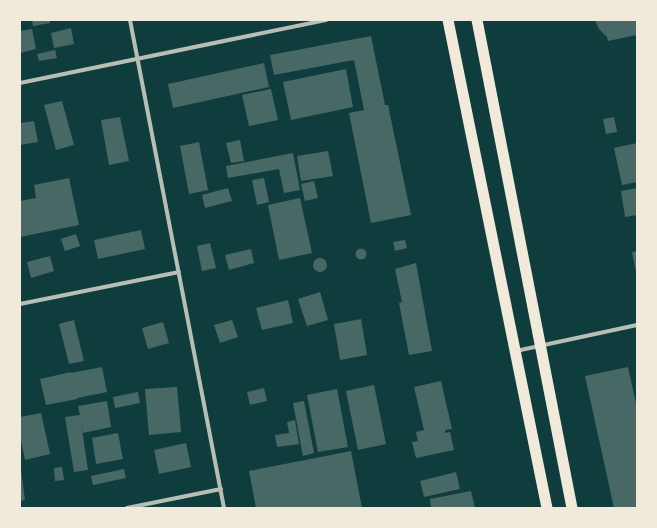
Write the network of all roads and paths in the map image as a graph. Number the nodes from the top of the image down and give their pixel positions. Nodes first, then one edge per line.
1 (130, 20) edge
2 (326, 20) edge
3 (448, 20) edge
4 (477, 20) edge
5 (138, 58) junction
6 (20, 83) edge
7 (179, 272) junction
8 (20, 304) edge
9 (637, 325) edge
10 (540, 345) junction
11 (515, 351) junction
12 (221, 489) junction
13 (127, 508) edge
14 (224, 508) edge
15 (547, 508) edge
16 (572, 508) edge

1 - 5 street
2 - 5 street
3 - 11 highway
4 - 10 highway
5 - 6 street
5 - 7 street
7 - 8 street
7 - 12 street
9 - 10 street
10 - 11 street
10 - 16 highway
11 - 15 highway
12 - 13 street
12 - 14 street

